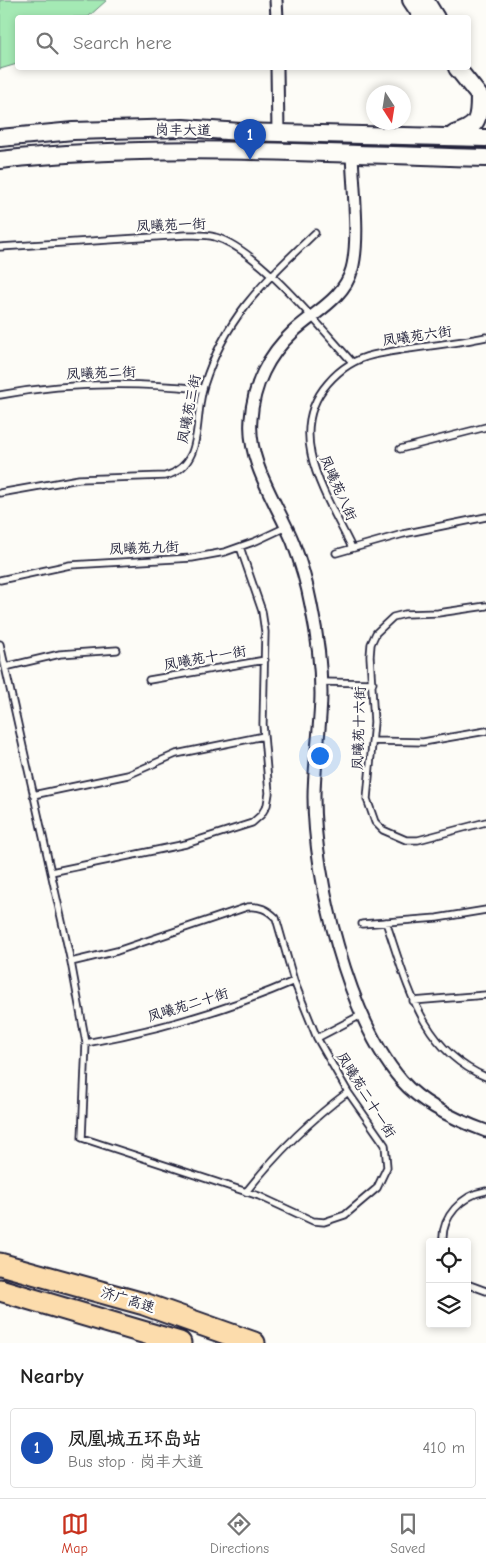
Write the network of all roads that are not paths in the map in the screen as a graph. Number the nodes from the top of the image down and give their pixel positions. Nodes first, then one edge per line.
1 (276, 0) edge
2 (411, 0) edge
3 (425, 0) edge
4 (277, 15) edge
5 (420, 15) edge
6 (434, 15) edge
7 (471, 69) edge
8 (277, 70) edge
9 (459, 70) edge
10 (484, 91) edge
11 (278, 133) junction
12 (444, 137) junction
13 (0, 138) edge
14 (486, 138) edge
15 (352, 154) junction
16 (486, 158) edge
17 (0, 160) edge
18 (315, 233) dead end
19 (0, 247) edge
20 (272, 275) junction
21 (311, 318) junction
22 (486, 337) edge
23 (352, 362) junction
24 (202, 389) junction
25 (0, 395) edge
26 (486, 427) edge
27 (400, 449) dead end
28 (0, 493) edge
29 (486, 517) edge
30 (286, 527) junction
31 (240, 547) junction
32 (352, 548) junction
33 (336, 553) dead end
34 (0, 580) edge
35 (486, 606) edge
36 (0, 644) edge
37 (117, 650) dead end
38 (265, 660) junction
39 (4, 667) junction
40 (149, 680) dead end
41 (321, 682) junction
42 (373, 683) junction
43 (486, 731) edge
44 (264, 736) junction
45 (374, 741) junction
46 (33, 794) junction
47 (486, 822) edge
48 (51, 872) junction
49 (486, 910) edge
50 (386, 922) junction
51 (362, 924) dead end
52 (71, 962) junction
53 (294, 981) junction
54 (486, 995) edge
55 (413, 1001) junction
56 (363, 1014) junction
57 (317, 1038) junction
58 (86, 1043) junction
59 (486, 1077) edge
60 (348, 1092) junction
61 (486, 1131) edge
62 (486, 1191) edge
63 (246, 1192) junction
64 (442, 1238) edge
65 (0, 1264) edge
66 (471, 1285) edge
67 (0, 1290) edge
68 (486, 1290) edge
69 (180, 1343) edge
70 (254, 1343) edge

1 - 4 street
2 - 5 main road
3 - 6 main road
7 - 10 main road
8 - 11 street
9 - 10 main road
10 - 12 main road
11 - 12 main road, 岗丰大道
11 - 13 main road, 岗丰大道
12 - 14 main road, 岗丰大道
15 - 16 main road, 岗丰大道
15 - 17 main road, 岗丰大道
15 - 21 street
18 - 20 lane, 凤曦苑三街
19 - 20 lane, 凤曦苑一街
20 - 21 lane, 凤曦苑一街
20 - 24 lane, 凤曦苑三街
21 - 23 lane, 凤曦苑一街
21 - 30 street
22 - 23 lane, 凤曦苑六街
23 - 32 lane, 凤曦苑八街
24 - 25 lane, 凤曦苑二街
24 - 28 lane, 凤曦苑三街
26 - 27 lane
29 - 32 lane
30 - 31 lane, 凤曦苑九街
30 - 41 street
31 - 34 lane, 凤曦苑九街
31 - 38 lane
32 - 33 lane
35 - 42 lane, 凤曦苑十六街
36 - 39 lane
37 - 39 lane
38 - 40 lane, 凤曦苑十一街
38 - 44 lane
39 - 46 lane
41 - 42 lane
41 - 56 street
42 - 45 lane, 凤曦苑十六街
43 - 45 lane
44 - 46 lane
44 - 48 lane
45 - 47 lane, 凤曦苑十六街
46 - 48 lane
48 - 52 lane
49 - 50 lane
50 - 51 lane
50 - 55 lane
52 - 53 lane, 凤曦苑二十一街
52 - 58 lane
53 - 57 lane, 凤曦苑二十一街
53 - 58 lane, 凤曦苑二十街
54 - 55 lane
55 - 59 lane
56 - 57 lane
56 - 61 street
57 - 60 lane, 凤曦苑二十一街
58 - 63 lane, 凤曦苑二十一街
60 - 63 lane
60 - 63 lane, 凤曦苑二十一街
62 - 64 lane
65 - 70 highway, 济广高速
66 - 68 lane
67 - 69 highway, 济广高速

